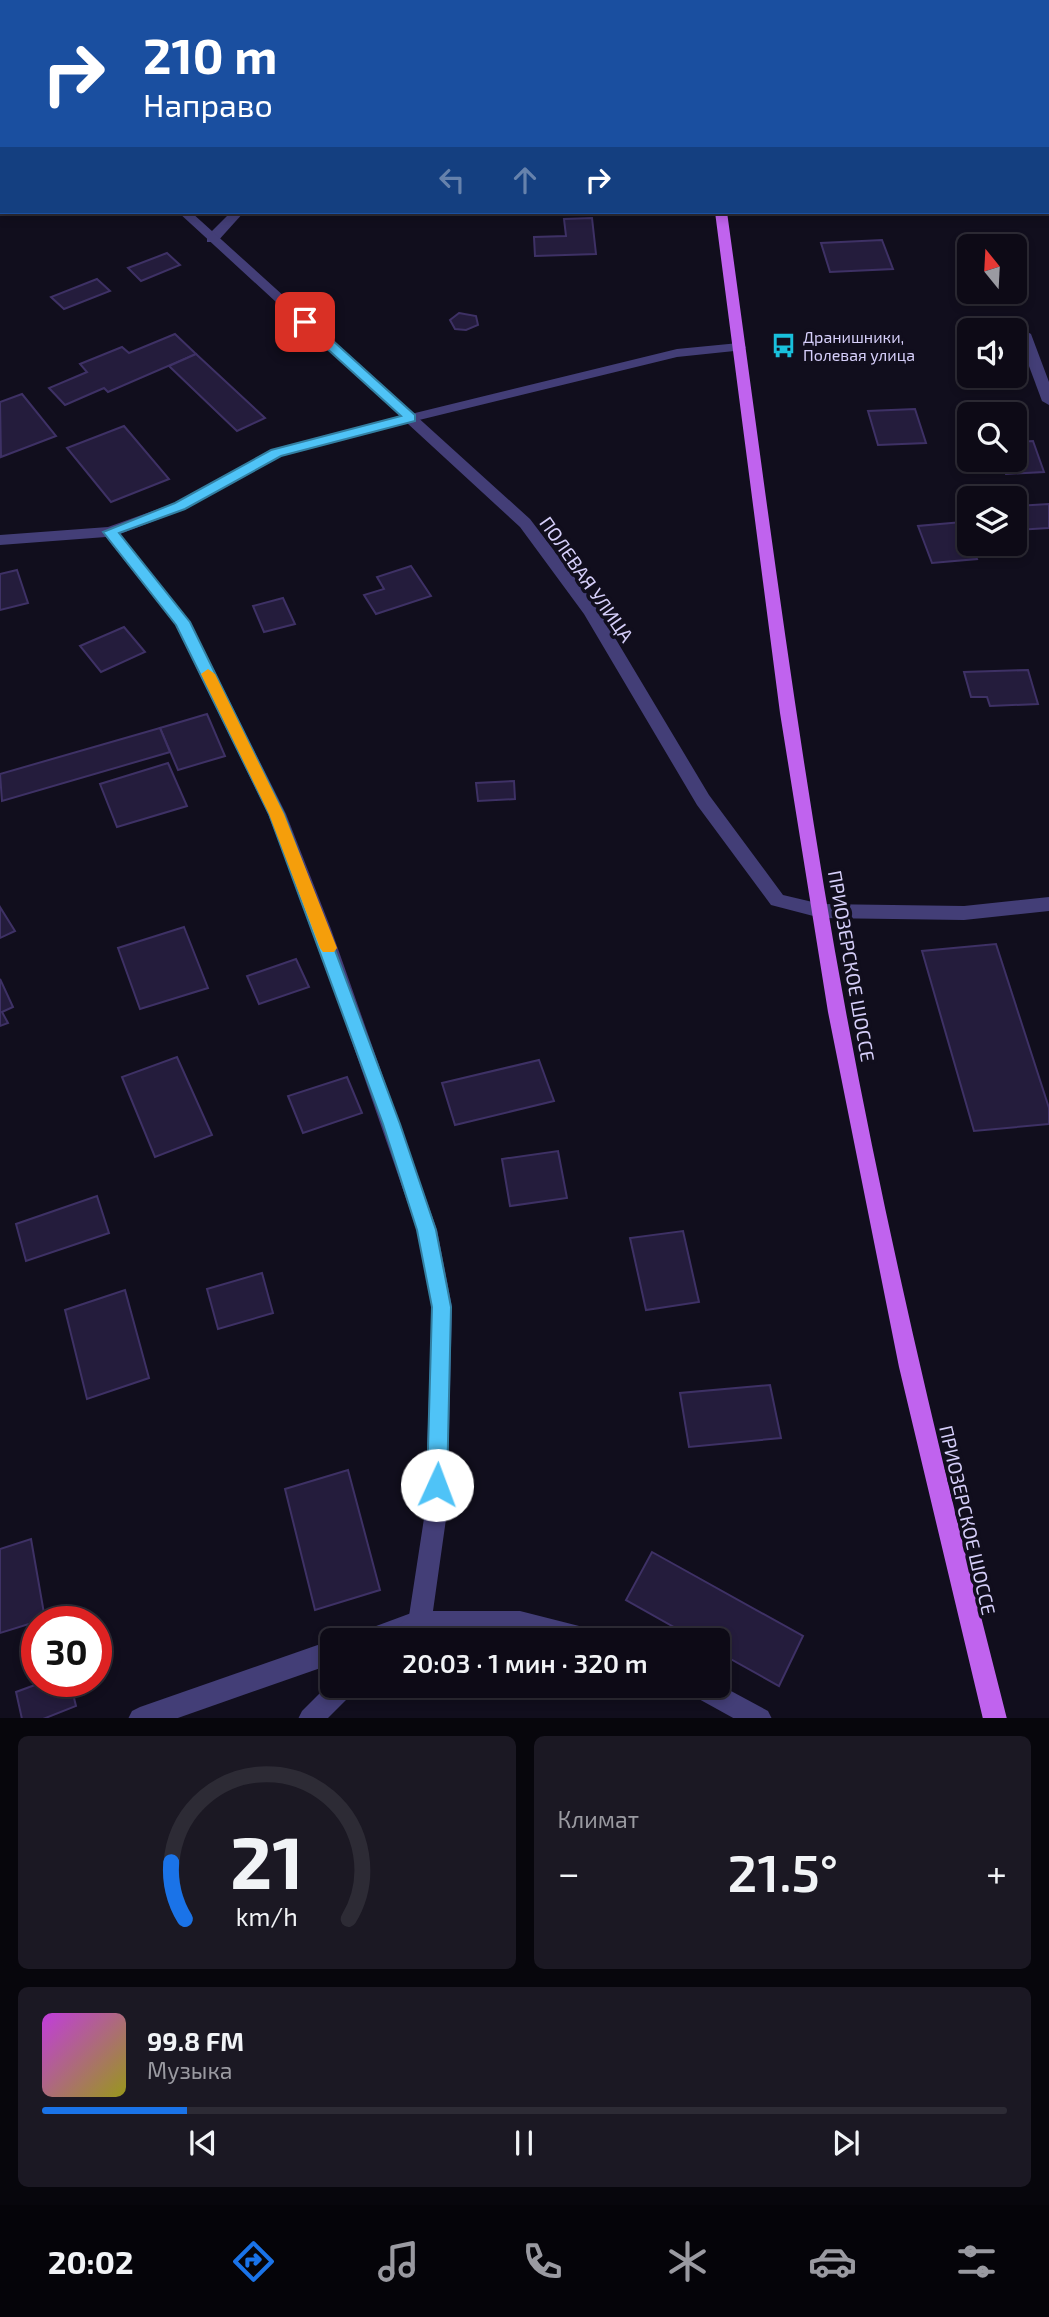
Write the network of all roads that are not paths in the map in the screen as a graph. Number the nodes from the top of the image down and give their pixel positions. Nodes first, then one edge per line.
1 (186, 214) edge
2 (236, 214) edge
3 (721, 214) edge
4 (212, 239) junction
5 (1027, 342) edge
6 (739, 347) junction
7 (1049, 401) edge
8 (411, 418) junction
9 (110, 532) junction
10 (0, 540) edge
11 (1049, 904) edge
12 (821, 911) junction
13 (421, 1622) junction
14 (403, 1628) edge
15 (414, 1628) edge
16 (540, 1628) edge
17 (320, 1656) edge
18 (331, 1698) edge
19 (721, 1698) edge
20 (140, 1718) edge
21 (310, 1718) edge
22 (760, 1718) edge
23 (995, 1718) edge

1 - 4 street, ПОЛЕВАЯ УЛИЦА
2 - 4 street
3 - 6 main road, ПРИОЗЕРСКОЕ ШОССЕ
4 - 8 street, ПОЛЕВАЯ УЛИЦА
5 - 7 street
6 - 8 street
6 - 12 main road, ПРИОЗЕРСКОЕ ШОССЕ
8 - 9 street
8 - 12 street, ПОЛЕВАЯ УЛИЦА
9 - 10 street
9 - 13 street
11 - 12 street, ПОЛЕВАЯ УЛИЦА
12 - 23 main road, ПРИОЗЕРСКОЕ ШОССЕ
13 - 14 street
13 - 15 street
13 - 16 street
17 - 20 street
18 - 21 street
19 - 22 street

